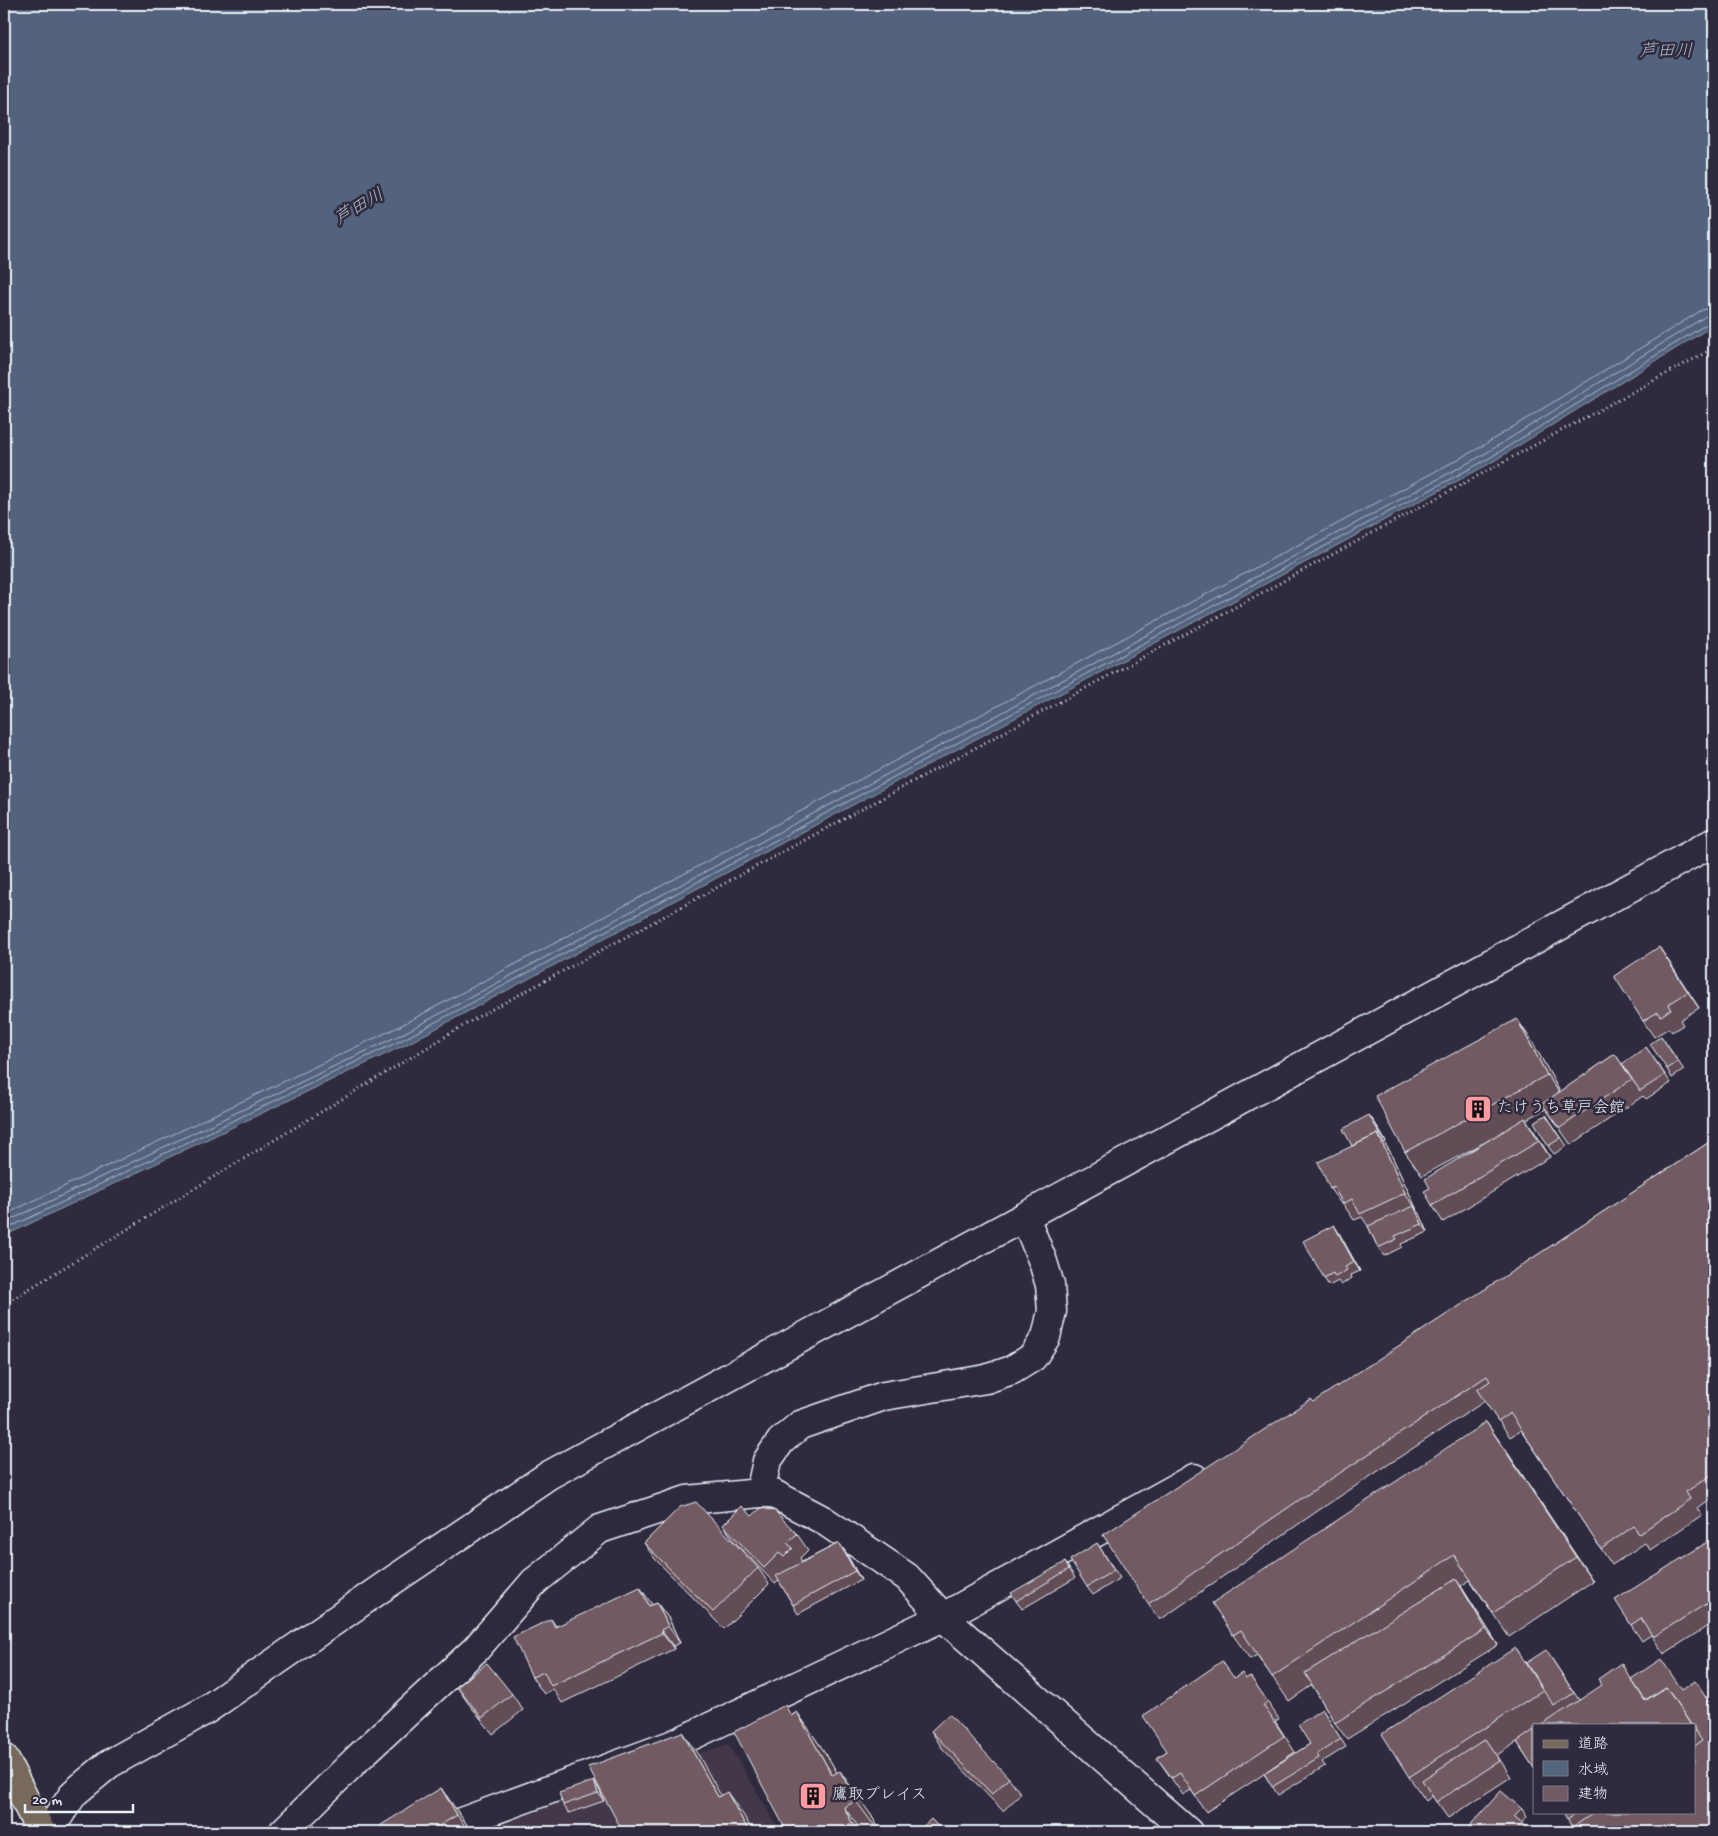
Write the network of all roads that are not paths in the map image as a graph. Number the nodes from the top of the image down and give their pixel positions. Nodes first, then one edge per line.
1 (1714, 842) edge
2 (1025, 1217) junction
3 (1219, 1464) edge
4 (760, 1493) junction
5 (935, 1608) junction
6 (4, 1758) edge
7 (41, 1832) edge
8 (48, 1832) edge
9 (283, 1832) edge
10 (434, 1832) edge
11 (1188, 1832) edge

1 - 2 street
2 - 4 street
2 - 8 street
3 - 5 street
4 - 5 street
4 - 9 street
5 - 10 street
5 - 11 street
6 - 7 main road

